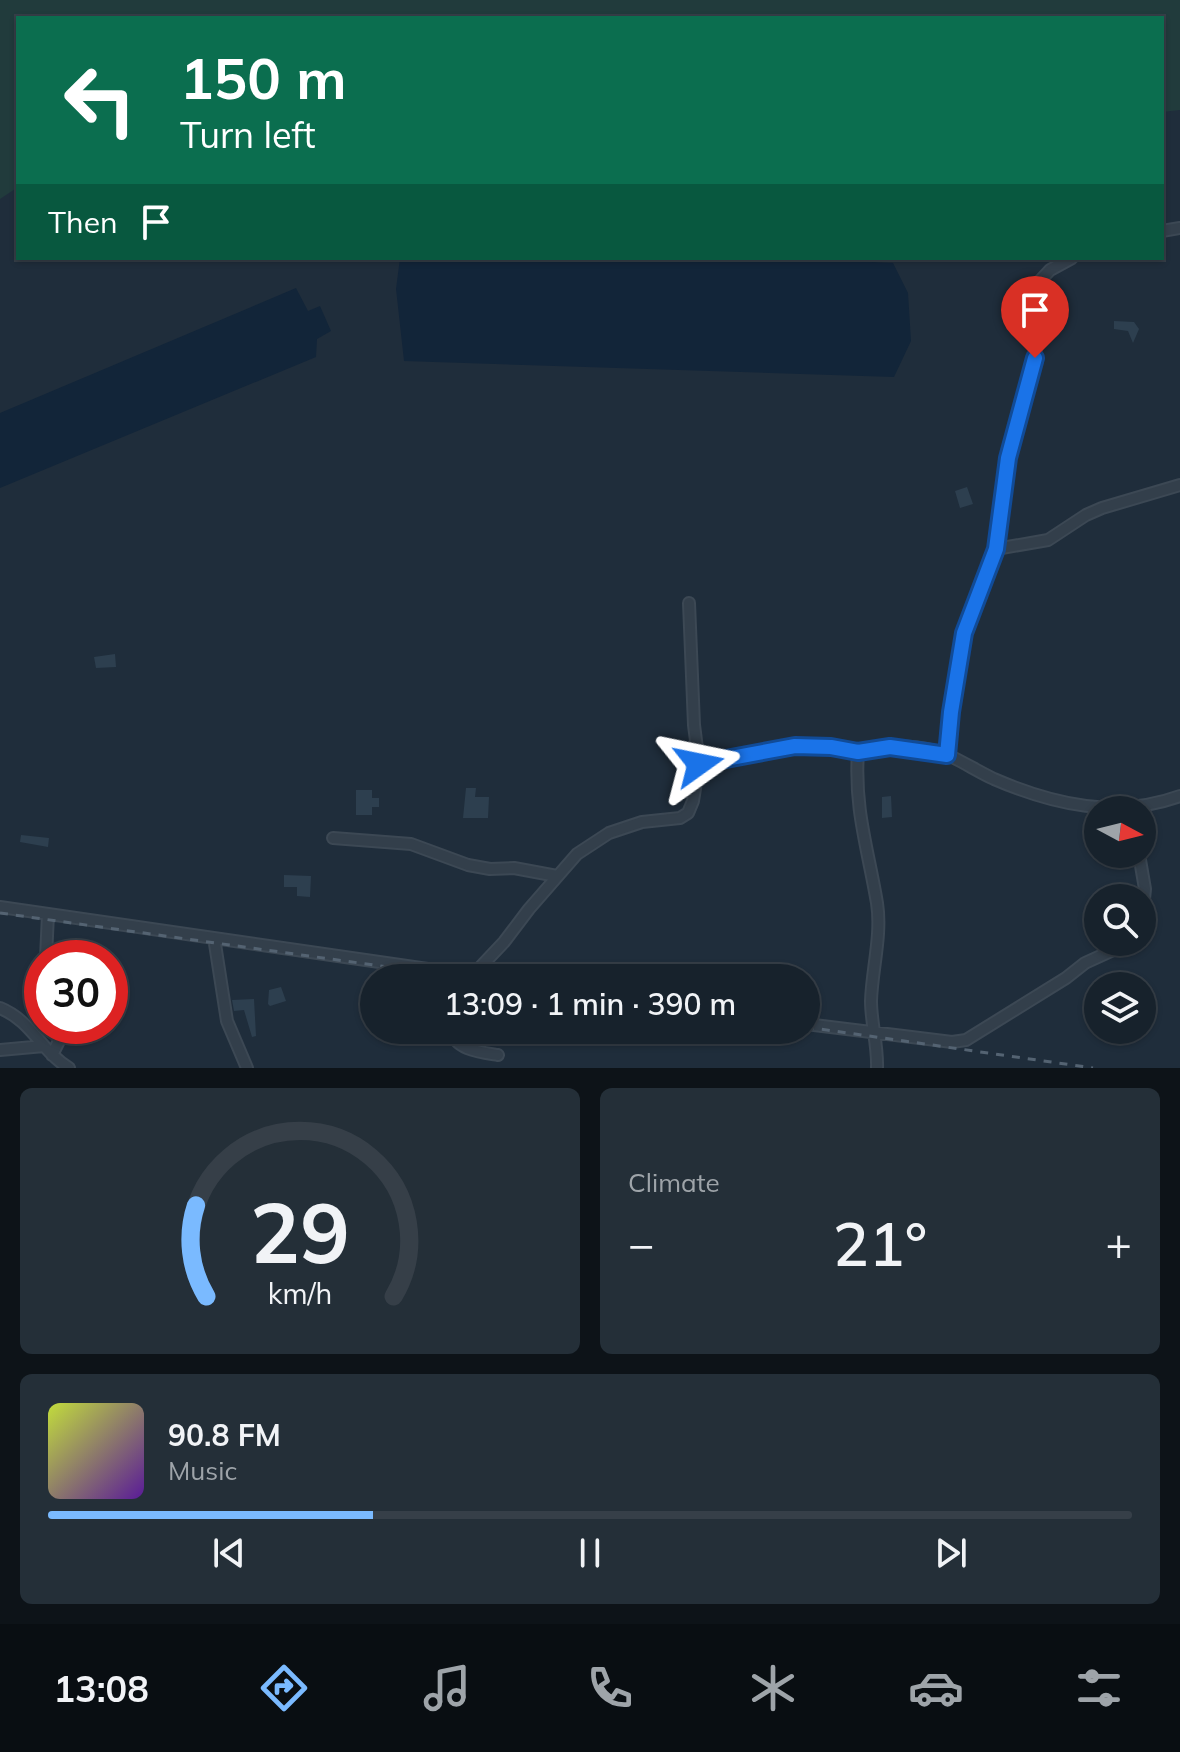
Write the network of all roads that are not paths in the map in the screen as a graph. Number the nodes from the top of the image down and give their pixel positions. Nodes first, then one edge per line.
1 (1068, 260) edge
2 (1180, 485) edge
3 (996, 549) junction
4 (689, 603) dead end
5 (858, 752) junction
6 (947, 755) junction
7 (699, 764) junction
8 (1180, 796) edge
9 (1156, 802) edge
10 (1084, 807) edge
11 (333, 838) dead end
12 (557, 876) junction
13 (0, 907) edge
14 (48, 914) junction
15 (217, 939) junction
16 (47, 940) edge
17 (1100, 956) edge
18 (389, 964) edge
19 (483, 964) edge
20 (0, 1008) edge
21 (820, 1026) edge
22 (873, 1034) junction
23 (55, 1044) edge
24 (458, 1044) edge
25 (0, 1050) edge
26 (48, 1050) junction
27 (498, 1055) dead end
28 (69, 1068) edge
29 (247, 1068) edge
30 (877, 1068) edge

1 - 3 street
2 - 3 street
3 - 6 street
4 - 7 street
5 - 6 street
5 - 7 street
5 - 22 street
6 - 10 street
7 - 12 street
8 - 9 street
11 - 12 street
12 - 19 street
13 - 14 street
14 - 15 street
14 - 16 street
15 - 18 street
15 - 29 street
17 - 22 street
20 - 26 street
21 - 22 street
22 - 30 street
23 - 26 street
24 - 27 street
25 - 26 street
26 - 28 street

